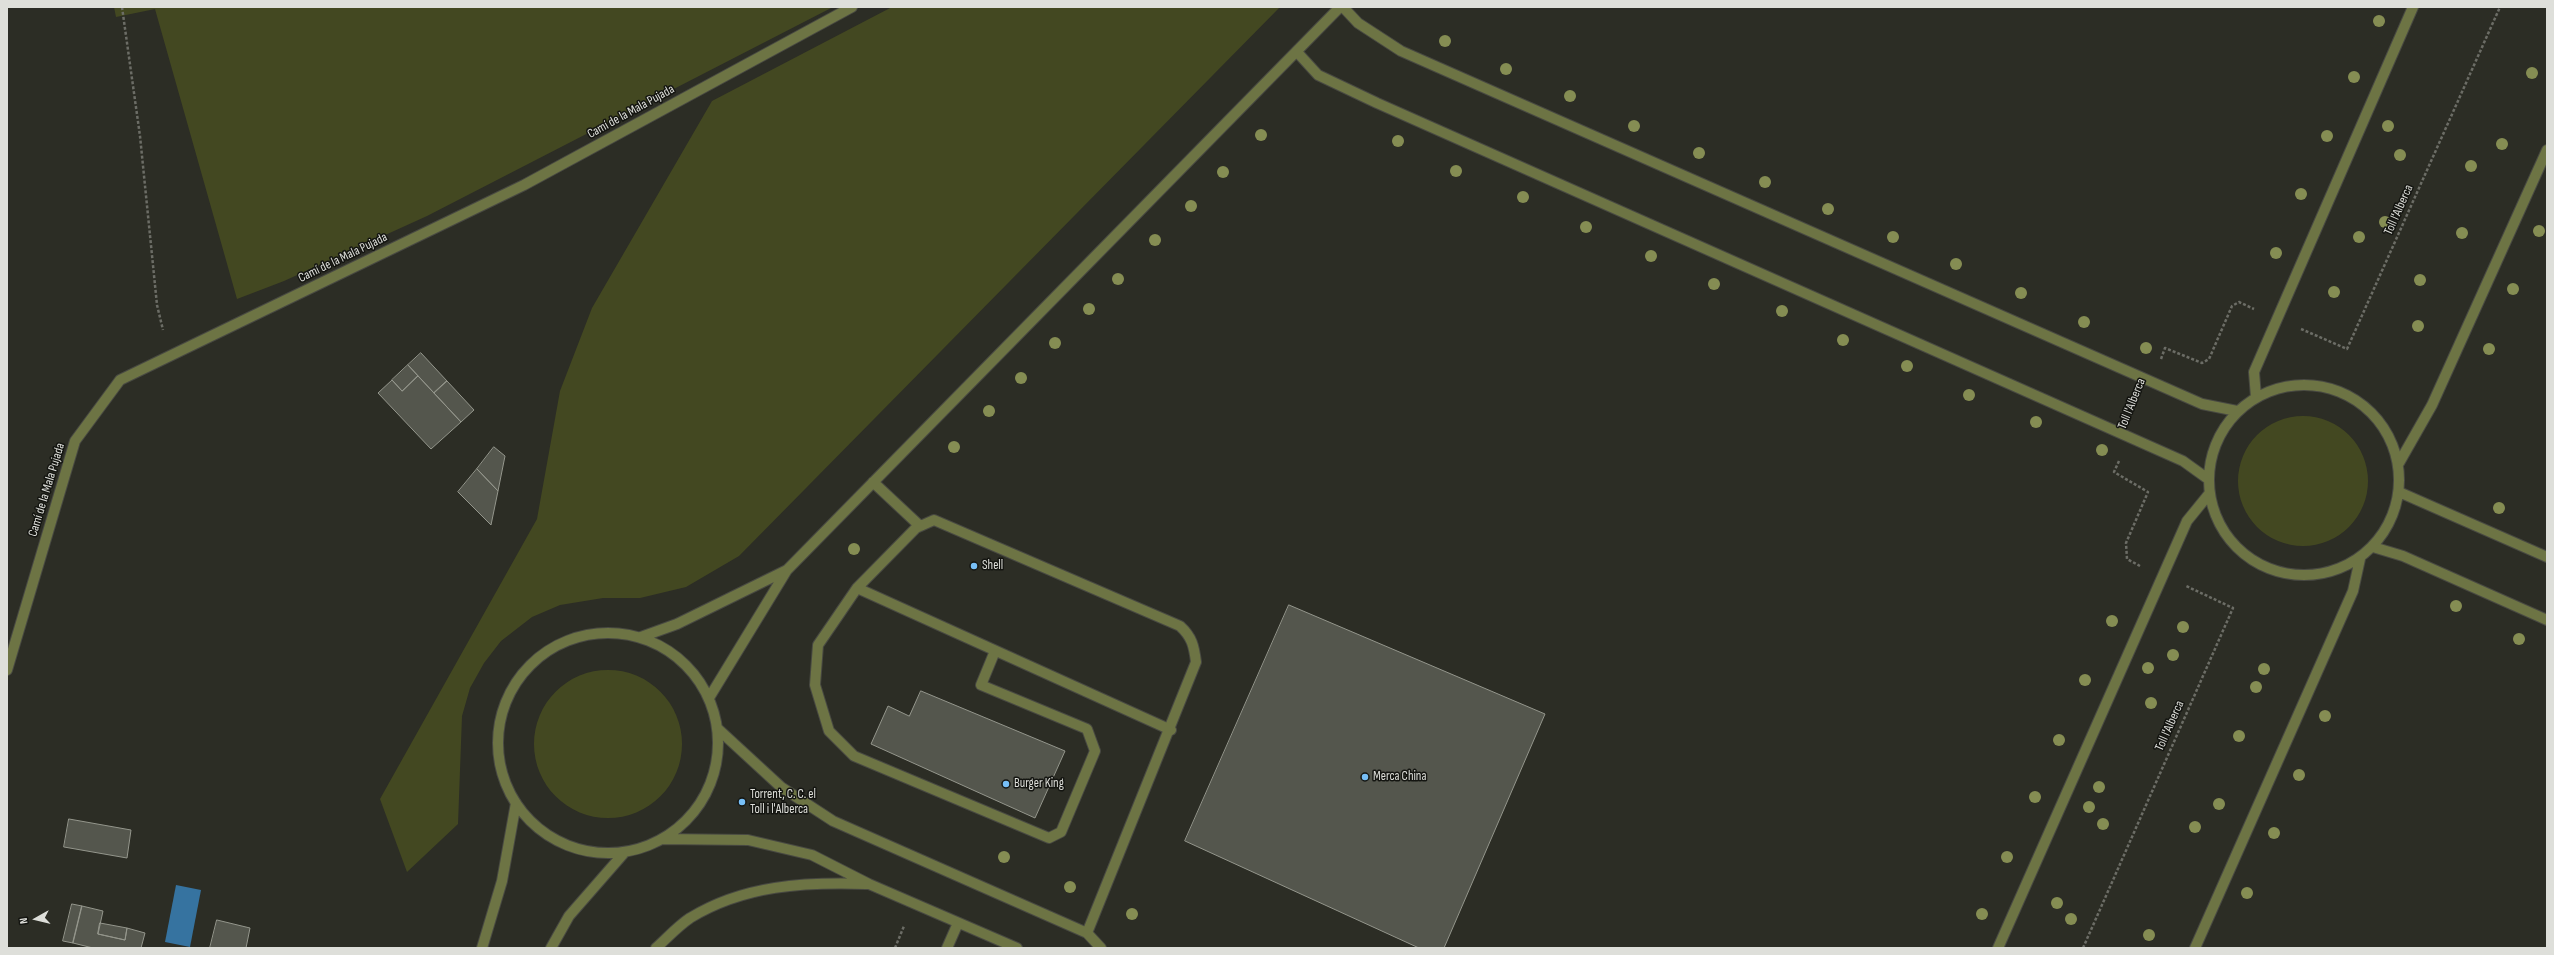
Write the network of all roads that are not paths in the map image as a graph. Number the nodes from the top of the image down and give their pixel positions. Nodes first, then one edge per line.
1 (852, 7) edge
2 (1341, 7) edge
3 (2412, 7) edge
4 (1297, 52) junction
5 (2547, 150) edge
6 (2256, 397) junction
7 (2237, 411) junction
8 (2399, 463) junction
9 (2208, 479) junction
10 (873, 482) junction
11 (2399, 492) junction
12 (2209, 494) junction
13 (920, 526) junction
14 (2373, 547) junction
15 (2547, 557) edge
16 (2360, 559) junction
17 (787, 570) junction
18 (857, 588) junction
19 (2547, 620) edge
20 (641, 637) junction
21 (996, 651) junction
22 (7, 670) edge
23 (709, 698) junction
24 (718, 729) junction
25 (1170, 730) junction
26 (516, 803) junction
27 (662, 839) junction
28 (624, 852) junction
29 (869, 884) junction
30 (958, 923) junction
31 (1087, 933) junction
32 (482, 948) edge
33 (551, 948) edge
34 (656, 948) edge
35 (947, 948) edge
36 (1017, 948) edge
37 (1101, 948) edge
38 (1998, 948) edge
39 (2195, 948) edge

1 - 22 street, Camí de la Mala Pujada
2 - 4 street
2 - 7 street
3 - 6 street
4 - 9 street
4 - 10 street
5 - 8 street
6 - 7 street
6 - 8 street
7 - 9 street
8 - 11 street
9 - 12 street
10 - 13 street
10 - 17 street
11 - 14 street
11 - 15 street
12 - 16 street
12 - 38 street
13 - 18 street
13 - 25 street
14 - 16 street
14 - 19 street
16 - 39 street
17 - 20 street
17 - 23 street
18 - 21 street
18 - 21 street
20 - 23 street
20 - 26 street
21 - 25 street
23 - 24 street
24 - 27 street
24 - 31 street
25 - 31 street
26 - 28 street
26 - 32 street
27 - 28 street
27 - 29 street
28 - 33 street
29 - 30 street
29 - 34 street
30 - 35 street
30 - 36 street
31 - 37 street

